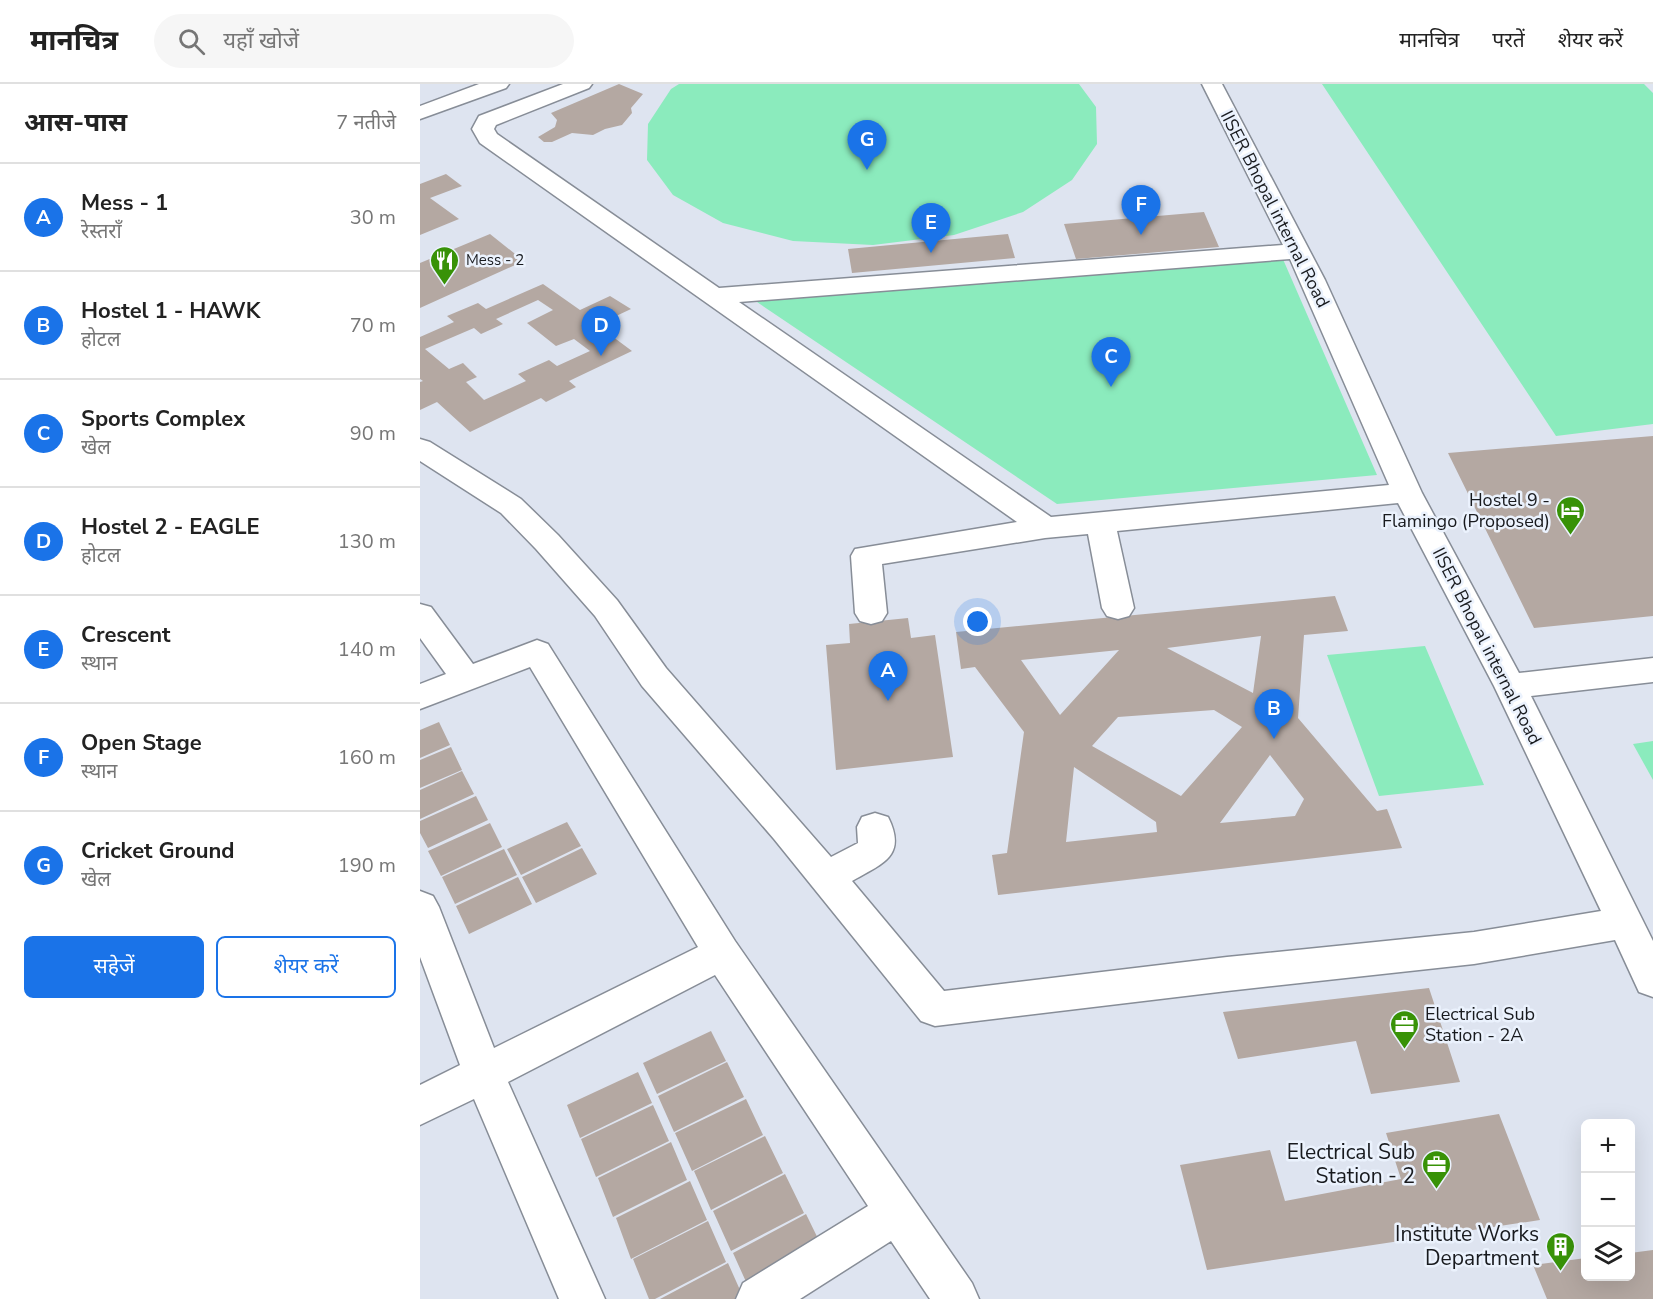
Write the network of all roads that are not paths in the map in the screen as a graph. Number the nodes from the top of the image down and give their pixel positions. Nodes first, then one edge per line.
1 (499, 84) edge
2 (1212, 84) edge
3 (572, 86) edge
4 (420, 113) edge
5 (1297, 251) junction
6 (714, 296) junction
7 (420, 448) edge
8 (1407, 493) junction
9 (1100, 522) junction
10 (1045, 528) junction
11 (1118, 608) dead end
12 (871, 613) dead end
13 (420, 615) edge
14 (1653, 670) edge
15 (467, 679) junction
16 (1510, 686) junction
17 (420, 697) edge
18 (875, 827) dead end
19 (826, 877) junction
20 (420, 907) edge
21 (1624, 923) junction
22 (722, 953) junction
23 (1653, 980) edge
24 (484, 1074) junction
25 (420, 1106) edge
26 (897, 1213) junction
27 (582, 1299) edge
28 (759, 1299) edge
29 (956, 1299) edge

1 - 4 street
2 - 5 street, IISER Bhopal internal Road
3 - 6 street
5 - 6 street
5 - 8 street, IISER Bhopal internal Road
6 - 10 street
7 - 19 street
8 - 9 street
8 - 16 street, IISER Bhopal internal Road
9 - 10 street
9 - 11 street
10 - 12 street
13 - 15 street
14 - 16 street
15 - 17 street
15 - 22 street
16 - 21 street, IISER Bhopal internal Road
18 - 19 street
19 - 21 street
20 - 24 street
21 - 23 street, IISER Bhopal internal Road
22 - 24 street
22 - 26 street
24 - 25 street
24 - 27 street
26 - 28 street
26 - 29 street

